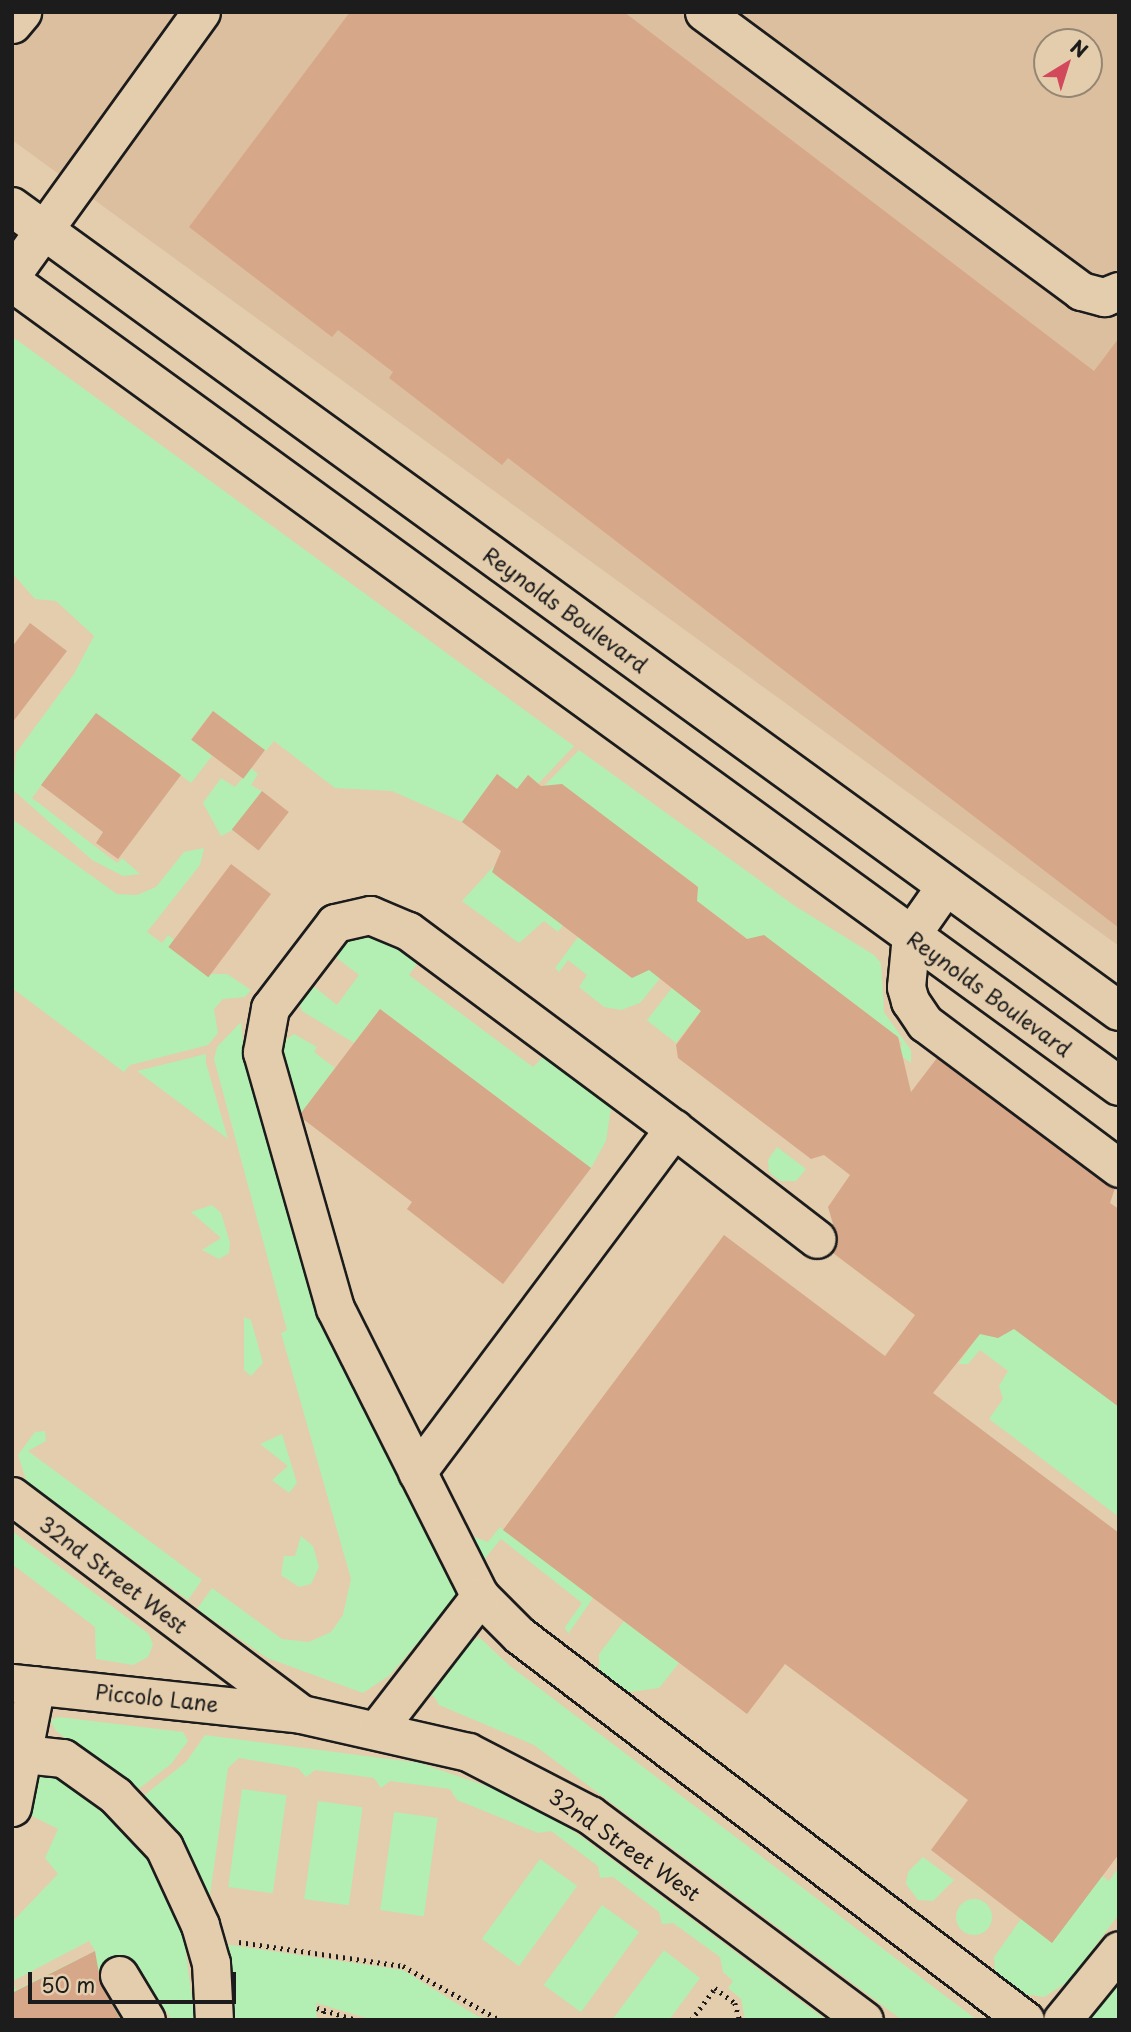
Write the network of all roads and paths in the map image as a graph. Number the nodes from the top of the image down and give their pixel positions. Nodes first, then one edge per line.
1 (22, 12) edge
2 (201, 12) edge
3 (704, 12) edge
4 (12, 24) edge
5 (12, 207) edge
6 (44, 230) junction
7 (12, 274) edge
8 (12, 282) edge
9 (1119, 290) edge
10 (946, 885) junction
11 (911, 935) junction
12 (1119, 1011) edge
13 (1119, 1086) edge
14 (674, 1129) junction
15 (1119, 1168) edge
16 (817, 1239) dead end
17 (417, 1472) junction
18 (12, 1496) edge
19 (480, 1596) junction
20 (24, 1684) edge
21 (301, 1714) junction
22 (378, 1728) junction
23 (24, 1754) junction
24 (12, 1807) edge
25 (203, 1937) junction
26 (1119, 1950) edge
27 (119, 1975) dead end
28 (317, 2008) dead end
29 (324, 2010) junction
30 (146, 2020) edge
31 (214, 2020) edge
32 (321, 2020) edge
33 (358, 2020) edge
34 (500, 2020) edge
35 (691, 2020) edge
36 (740, 2020) edge
37 (864, 2020) edge
38 (1025, 2020) edge
39 (1062, 2020) edge

1 - 4 street
2 - 6 street
3 - 9 street
5 - 6 main road, Reynolds Boulevard
6 - 7 street
6 - 10 main road, Reynolds Boulevard
8 - 11 main road, Reynolds Boulevard
10 - 11 street
10 - 12 main road, Reynolds Boulevard
11 - 13 main road, Reynolds Boulevard
11 - 15 street
14 - 16 street
14 - 17 street
14 - 17 street
17 - 19 street
18 - 21 street, 32nd Street West
19 - 22 street
19 - 38 street
20 - 21 street, Piccolo Lane
20 - 23 street
21 - 22 street, 32nd Street West
22 - 37 street, 32nd Street West
23 - 24 street
23 - 25 street
25 - 31 street
25 - 34 path
26 - 39 street
27 - 30 street
28 - 29 path
29 - 32 path
29 - 33 path
35 - 36 path

